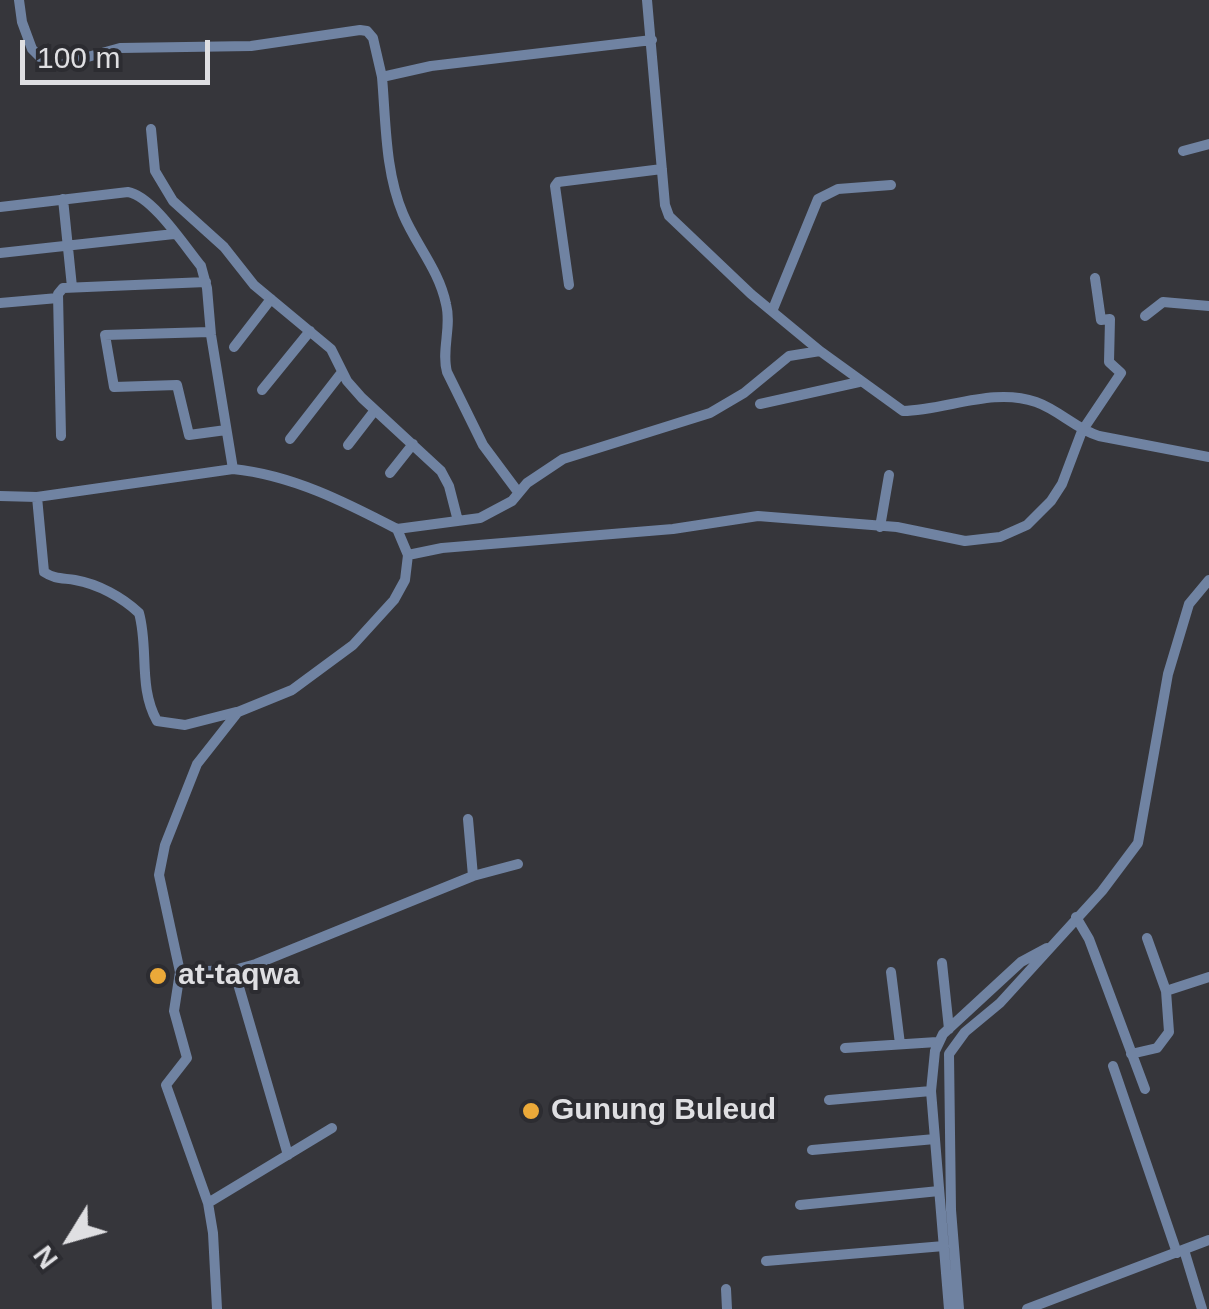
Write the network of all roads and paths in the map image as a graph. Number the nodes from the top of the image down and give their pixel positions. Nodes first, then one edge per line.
1 (19, 0) edge
2 (647, 0) edge
3 (652, 40) junction
4 (382, 77) junction
5 (151, 129) dead end
6 (1209, 144) edge
7 (1183, 151) dead end
8 (662, 169) junction
9 (891, 185) dead end
10 (63, 199) junction
11 (0, 207) edge
12 (174, 234) junction
13 (69, 245) junction
14 (0, 252) edge
15 (1094, 278) dead end
16 (206, 282) junction
17 (569, 285) dead end
18 (72, 287) junction
19 (58, 298) junction
20 (271, 299) junction
21 (0, 302) edge
22 (1209, 306) edge
23 (773, 309) junction
24 (1145, 316) dead end
25 (310, 331) junction
26 (210, 332) junction
27 (234, 347) dead end
28 (820, 351) junction
29 (342, 372) junction
30 (860, 382) junction
31 (262, 390) dead end
32 (760, 404) dead end
33 (376, 410) junction
34 (226, 430) junction
35 (1082, 431) junction
36 (60, 436) dead end
37 (290, 439) dead end
38 (413, 444) junction
39 (348, 445) dead end
40 (1209, 456) edge
41 (233, 469) junction
42 (390, 473) dead end
43 (888, 476) dead end
44 (518, 492) junction
45 (0, 496) edge
46 (37, 497) junction
47 (458, 521) junction
48 (880, 526) junction
49 (398, 528) junction
50 (408, 555) junction
51 (1209, 580) edge
52 (238, 712) junction
53 (468, 819) dead end
54 (518, 864) dead end
55 (473, 876) junction
56 (1076, 917) junction
57 (1147, 938) dead end
58 (1052, 946) junction
59 (942, 964) dead end
60 (234, 970) junction
61 (180, 972) junction
62 (891, 972) dead end
63 (1209, 976) edge
64 (1166, 991) junction
65 (949, 1029) junction
66 (938, 1042) junction
67 (900, 1044) junction
68 (845, 1048) dead end
69 (1131, 1054) junction
70 (1113, 1066) dead end
71 (1145, 1089) dead end
72 (932, 1090) junction
73 (828, 1100) dead end
74 (332, 1128) dead end
75 (935, 1138) junction
76 (812, 1150) dead end
77 (288, 1155) junction
78 (940, 1191) junction
79 (208, 1203) junction
80 (800, 1206) dead end
81 (1209, 1240) edge
82 (944, 1246) junction
83 (1180, 1252) junction
84 (766, 1262) dead end
85 (726, 1289) dead end
86 (949, 1308) edge
87 (217, 1309) edge
88 (727, 1309) edge
89 (936, 1309) edge
90 (959, 1309) edge
91 (1026, 1309) edge
92 (1202, 1309) edge

1 - 4 street
2 - 3 street
3 - 4 street
3 - 8 street
4 - 44 street
5 - 20 street
6 - 7 street
8 - 17 street
8 - 23 street
9 - 23 street
10 - 11 street
10 - 12 street
10 - 13 street
12 - 13 street
12 - 16 street
13 - 14 street
13 - 18 street
15 - 35 street
16 - 18 street
16 - 26 street
18 - 19 street
19 - 21 street
19 - 36 street
20 - 25 street
20 - 27 street
22 - 24 street
23 - 28 street
25 - 29 street
25 - 31 street
26 - 34 street
26 - 34 street
28 - 30 street
28 - 44 street
29 - 33 street
29 - 37 street
30 - 32 street
30 - 35 street
33 - 38 street
33 - 39 street
34 - 41 street
35 - 40 street
35 - 48 street
38 - 42 street
38 - 47 street
41 - 46 street
41 - 49 street
43 - 48 street
44 - 47 street
45 - 46 street
46 - 52 street
47 - 49 street
48 - 50 street
49 - 50 street
50 - 52 street
51 - 56 street
52 - 61 street
53 - 55 street
54 - 55 street
55 - 60 street
56 - 58 street
56 - 69 street
57 - 64 street
58 - 65 street
58 - 90 street
59 - 65 street
60 - 61 street
60 - 77 street
61 - 79 street
62 - 67 street
63 - 64 street
64 - 69 street
65 - 66 street
66 - 67 street
66 - 72 street
67 - 68 street
69 - 71 street
70 - 83 street
72 - 73 street
72 - 75 street
74 - 77 street
75 - 76 street
75 - 78 street
77 - 79 street
78 - 80 street
78 - 82 street
79 - 87 street
81 - 83 street
82 - 84 street
82 - 86 street
83 - 91 street
83 - 92 street
85 - 88 street
86 - 89 street

